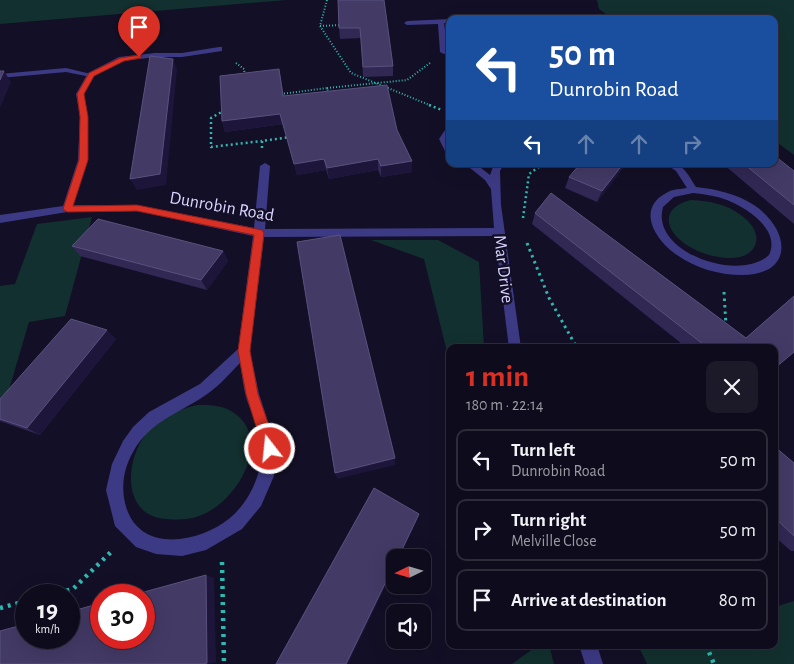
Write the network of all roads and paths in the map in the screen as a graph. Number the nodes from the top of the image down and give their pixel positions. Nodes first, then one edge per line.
1 (327, 0) edge
2 (441, 22) junction
3 (446, 22) edge
4 (407, 23) dead end
5 (349, 25) edge
6 (320, 26) junction
7 (219, 49) joint
8 (444, 52) joint
9 (91, 75) junction
10 (0, 76) edge
11 (245, 81) edge
12 (373, 83) junction
13 (327, 88) junction
14 (279, 94) edge
15 (330, 97) edge
16 (226, 109) edge
17 (446, 111) edge
18 (446, 135) edge
19 (291, 137) edge
20 (262, 141) junction
21 (446, 148) edge
22 (265, 166) joint
23 (474, 167) edge
24 (497, 167) edge
25 (539, 167) edge
26 (676, 167) edge
27 (496, 190) junction
28 (693, 190) junction
29 (67, 209) junction
30 (0, 218) edge
31 (522, 220) dead end
32 (500, 232) junction
33 (259, 233) junction
34 (525, 238) dead end
35 (724, 269) junction
36 (726, 332) edge
37 (514, 344) edge
38 (575, 344) edge
39 (244, 351) junction
40 (132, 532) junction
41 (222, 532) junction
42 (78, 584) edge
43 (15, 604) edge
44 (0, 608) edge
45 (589, 649) edge
46 (708, 649) edge
47 (224, 664) edge
48 (594, 664) edge
49 (714, 664) edge

1 - 6 path
2 - 3 street
2 - 4 street
2 - 8 street
5 - 6 path
6 - 12 path
7 - 9 street
7 - 11 path
8 - 12 path
9 - 10 street
9 - 29 street
12 - 13 path
12 - 17 path
13 - 14 path
13 - 15 path
16 - 20 path
18 - 21 street
19 - 20 path
20 - 22 path
22 - 33 street
23 - 27 street
24 - 27 street, Mar Drive
25 - 31 path
26 - 28 street
27 - 32 street, Mar Drive
28 - 35 street
28 - 35 street
29 - 30 street, Dunrobin Road
29 - 33 street, Dunrobin Road
32 - 33 street, Dunrobin Road
32 - 37 street, Mar Drive
33 - 39 street
34 - 38 path
35 - 36 path
39 - 40 street
39 - 41 street
40 - 41 street
40 - 42 path
41 - 47 path
43 - 44 path
45 - 48 street
46 - 49 path

